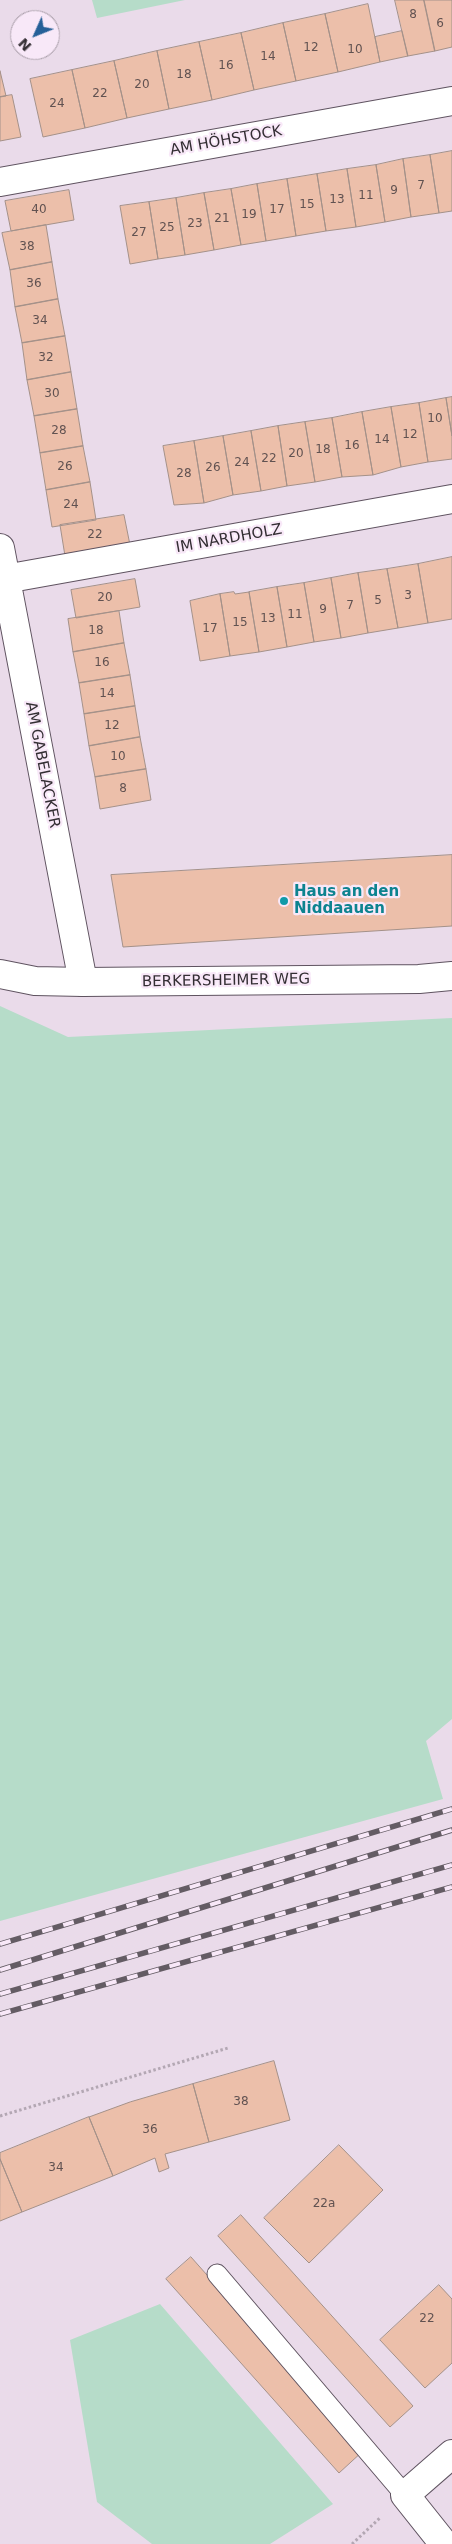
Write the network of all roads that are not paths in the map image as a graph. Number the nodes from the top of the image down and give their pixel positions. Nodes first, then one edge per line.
1 (452, 101) edge
2 (0, 182) edge
3 (452, 499) edge
4 (0, 548) edge
5 (6, 579) junction
6 (0, 974) edge
7 (452, 976) edge
8 (83, 982) junction
9 (217, 2274) dead end
10 (452, 2454) edge
11 (405, 2495) junction
12 (444, 2544) edge

1 - 2 street, AM HÖHSTOCK
3 - 5 street, IM NARDHOLZ
4 - 5 street, AM GABELACKER
5 - 8 street, AM GABELACKER
6 - 8 street, BERKERSHEIMER WEG
7 - 8 street, BERKERSHEIMER WEG
9 - 11 lane
10 - 11 street
11 - 12 street

